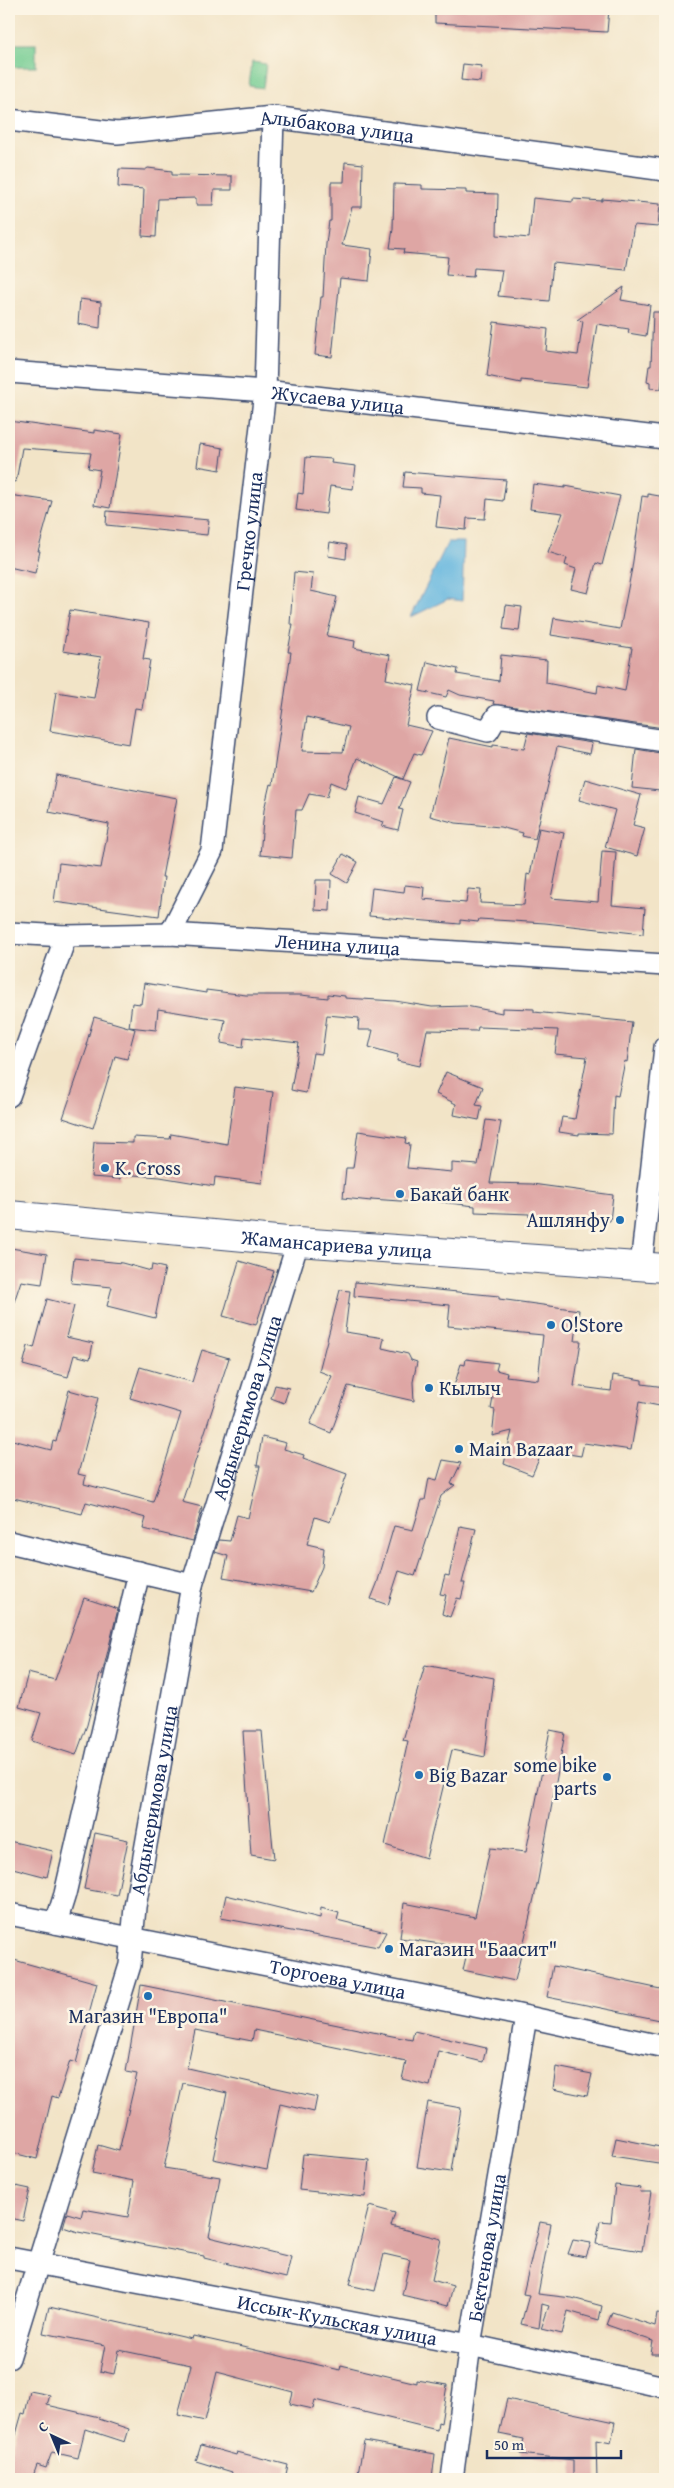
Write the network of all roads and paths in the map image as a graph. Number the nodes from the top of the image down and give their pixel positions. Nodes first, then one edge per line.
1 (273, 117) junction
2 (9, 120) edge
3 (665, 170) edge
4 (9, 372) edge
5 (265, 391) junction
6 (665, 438) edge
7 (438, 718) dead end
8 (665, 741) edge
9 (9, 933) edge
10 (170, 934) junction
11 (66, 936) junction
12 (665, 965) edge
13 (665, 1047) edge
14 (9, 1096) edge
15 (9, 1215) edge
16 (298, 1242) junction
17 (653, 1267) edge
18 (9, 1542) edge
19 (139, 1572) junction
20 (192, 1585) junction
21 (9, 1914) edge
22 (56, 1923) junction
23 (132, 1938) junction
24 (526, 2016) junction
25 (665, 2047) edge
26 (9, 2258) edge
27 (39, 2263) junction
28 (470, 2345) junction
29 (9, 2358) edge
30 (665, 2387) edge
31 (452, 2479) edge

1 - 2 street, Алыбакова улица
1 - 3 street, Алыбакова улица
1 - 5 street, Гречко улица
4 - 5 street, Жусаева улица
5 - 6 street, Жусаева улица
5 - 10 street, Гречко улица
7 - 8 street
9 - 11 street, Ленина улица
10 - 11 street, Ленина улица
10 - 12 street, Ленина улица
11 - 14 street
13 - 17 street
15 - 16 main road, Жамансариева улица
16 - 17 main road, Жамансариева улица
16 - 20 street, Абдыкеримова улица
18 - 19 street
19 - 20 street
19 - 22 street
20 - 23 street, Абдыкеримова улица
21 - 22 street, Торгоева улица
22 - 23 street, Торгоева улица
23 - 24 street, Торгоева улица
23 - 27 street, Абдыкеримова улица
24 - 25 street, Торгоева улица
24 - 28 street, Бектенова улица
26 - 27 street, Иссык-Кульская улица
27 - 28 street, Иссык-Кульская улица
27 - 29 street, Абдыкеримова улица
28 - 30 street, Иссык-Кульская улица
28 - 31 street, Бектенова улица

